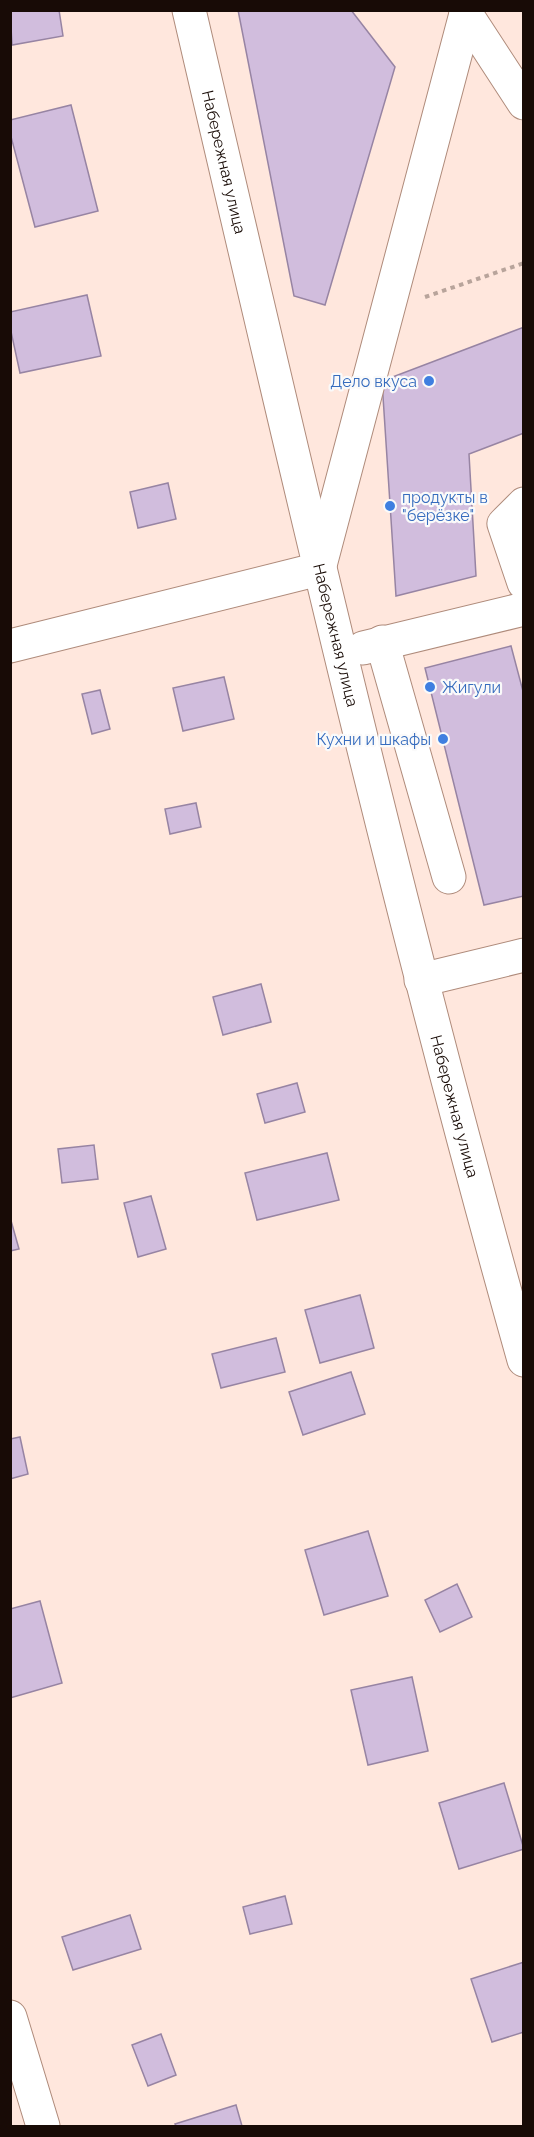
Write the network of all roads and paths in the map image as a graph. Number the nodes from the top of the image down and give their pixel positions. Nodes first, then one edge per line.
1 (189, 10) edge
2 (466, 12) edge
3 (524, 104) edge
4 (524, 263) edge
5 (388, 310) junction
6 (524, 504) edge
7 (319, 568) junction
8 (524, 583) edge
9 (524, 609) edge
10 (382, 642) junction
11 (10, 646) edge
12 (340, 653) junction
13 (449, 877) dead end
14 (524, 956) edge
15 (421, 980) junction
16 (512, 1274) edge
17 (524, 1359) edge
18 (10, 2017) edge
19 (43, 2127) edge

1 - 7 street, Набережная улица
2 - 3 street
2 - 5 street
4 - 5 path
5 - 7 street
6 - 8 street
7 - 11 street
7 - 12 street, Набережная улица
9 - 10 street
10 - 12 street
10 - 13 street
12 - 15 street, Набережная улица
14 - 15 street
15 - 16 street, Набережная улица
16 - 17 street, Набережная улица
18 - 19 street

